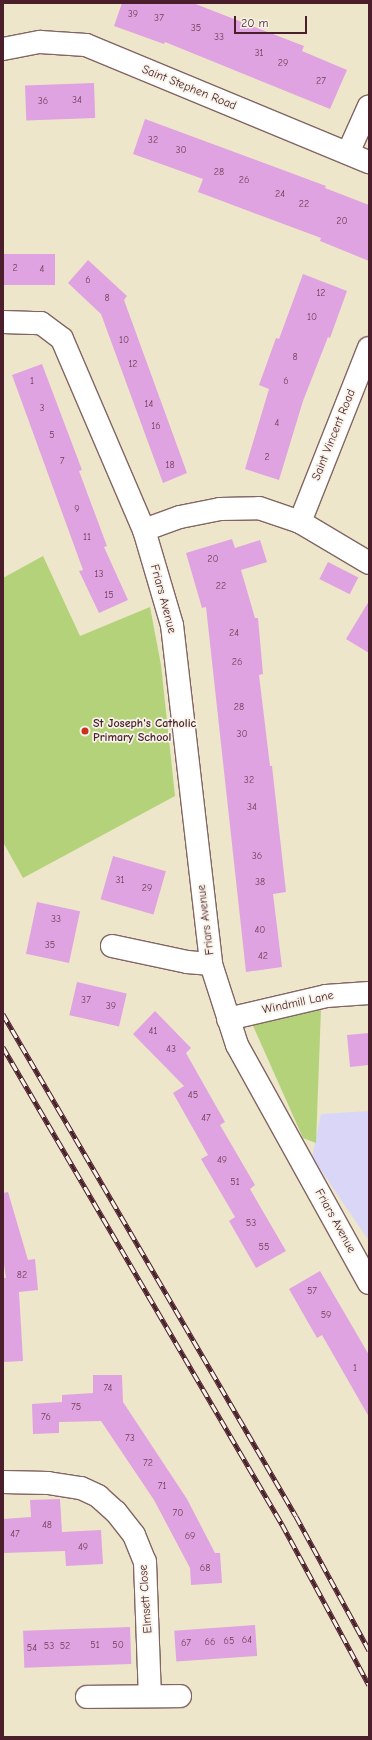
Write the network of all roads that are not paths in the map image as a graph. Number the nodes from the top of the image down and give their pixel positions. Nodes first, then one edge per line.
1 (3, 48) edge
2 (369, 106) edge
3 (348, 153) junction
4 (369, 162) edge
5 (3, 322) edge
6 (369, 348) edge
7 (300, 522) junction
8 (144, 530) junction
9 (369, 563) edge
10 (112, 945) dead end
11 (211, 964) junction
12 (369, 993) edge
13 (228, 1019) junction
14 (369, 1283) edge
15 (3, 1482) edge
16 (150, 1696) junction
17 (180, 1696) dead end
18 (87, 1697) dead end

1 - 3 street, Saint Stephen Road
2 - 3 street
3 - 4 street, Saint Stephen Road
5 - 8 street, Friars Avenue
6 - 7 street, Saint Vincent Road
7 - 8 street
7 - 9 street
8 - 11 street, Friars Avenue
10 - 11 street, Friars Avenue
11 - 13 street, Friars Avenue
12 - 13 street, Windmill Lane
13 - 14 street, Friars Avenue
15 - 16 street, Elmsett Close
16 - 17 street
16 - 18 street

